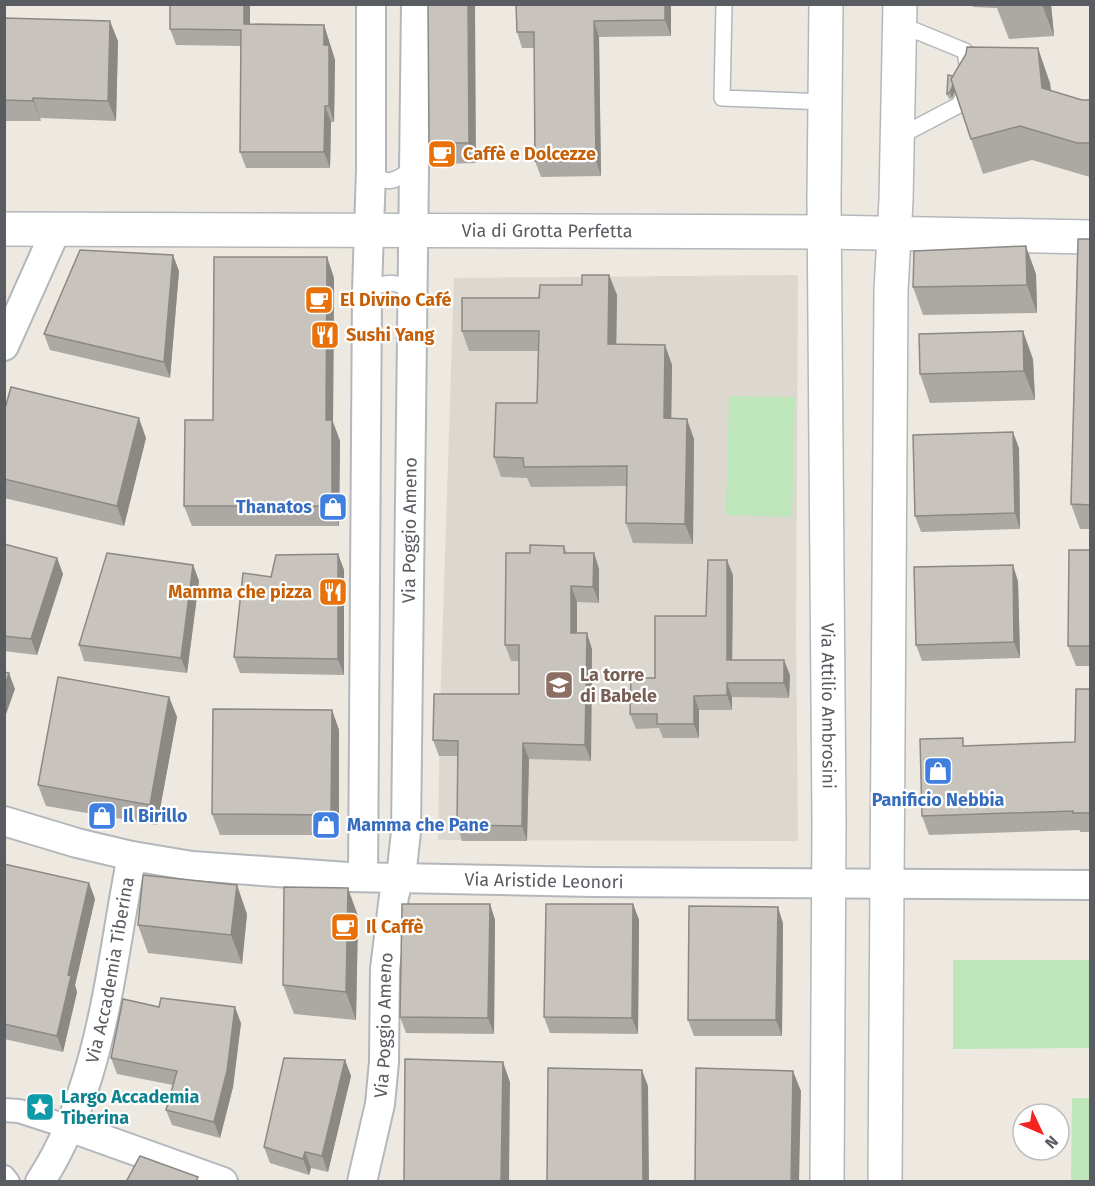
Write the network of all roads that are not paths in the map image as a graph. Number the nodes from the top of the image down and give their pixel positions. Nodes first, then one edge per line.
1 (371, 4) edge
2 (416, 4) edge
3 (724, 4) edge
4 (826, 4) edge
5 (900, 14) edge
6 (826, 102) junction
7 (898, 137) junction
8 (414, 168) junction
9 (371, 170) junction
10 (4, 230) edge
11 (56, 230) junction
12 (369, 230) junction
13 (413, 230) junction
14 (825, 232) junction
15 (895, 232) junction
16 (1090, 237) edge
17 (367, 291) junction
18 (412, 292) junction
19 (4, 346) edge
20 (4, 821) edge
21 (363, 831) junction
22 (406, 832) junction
23 (132, 856) junction
24 (363, 877) junction
25 (399, 877) junction
26 (828, 884) junction
27 (888, 885) junction
28 (1090, 885) edge
29 (4, 1110) edge
30 (69, 1127) junction
31 (4, 1177) edge
32 (8, 1182) edge
33 (40, 1182) edge
34 (223, 1182) edge
35 (362, 1182) edge
36 (827, 1182) edge
37 (885, 1182) edge

1 - 9 street
2 - 8 street, Via Poggio Ameno
3 - 6 lane
4 - 6 street, Via Attilio Ambrosini
5 - 7 street
5 - 7 lane
6 - 14 street, Via Attilio Ambrosini
7 - 15 street
8 - 9 lane
8 - 13 street, Via Poggio Ameno
9 - 12 street
10 - 11 street, Via di Grotta Perfetta
11 - 12 street, Via di Grotta Perfetta
11 - 19 street
12 - 13 street, Via di Grotta Perfetta
12 - 17 street
13 - 14 street, Via di Grotta Perfetta
13 - 18 street, Via Poggio Ameno
14 - 15 street, Via di Grotta Perfetta
14 - 26 street, Via Attilio Ambrosini
15 - 16 street, Via di Grotta Perfetta
15 - 27 street
17 - 18 lane
17 - 21 street
18 - 22 street, Via Poggio Ameno
20 - 23 street, Via Aristide Leonori
21 - 22 street
21 - 24 street
22 - 25 street, Via Poggio Ameno
23 - 24 street, Via Aristide Leonori
23 - 30 street, Via Accademia Tiberina
24 - 25 street, Via Aristide Leonori
25 - 26 street, Via Aristide Leonori
25 - 35 street, Via Poggio Ameno
26 - 27 street, Via Aristide Leonori
26 - 36 street, Via Attilio Ambrosini
27 - 28 street, Via Aristide Leonori
27 - 37 street
29 - 30 street
30 - 33 street, Via Accademia Tiberina
30 - 34 street
31 - 32 street

